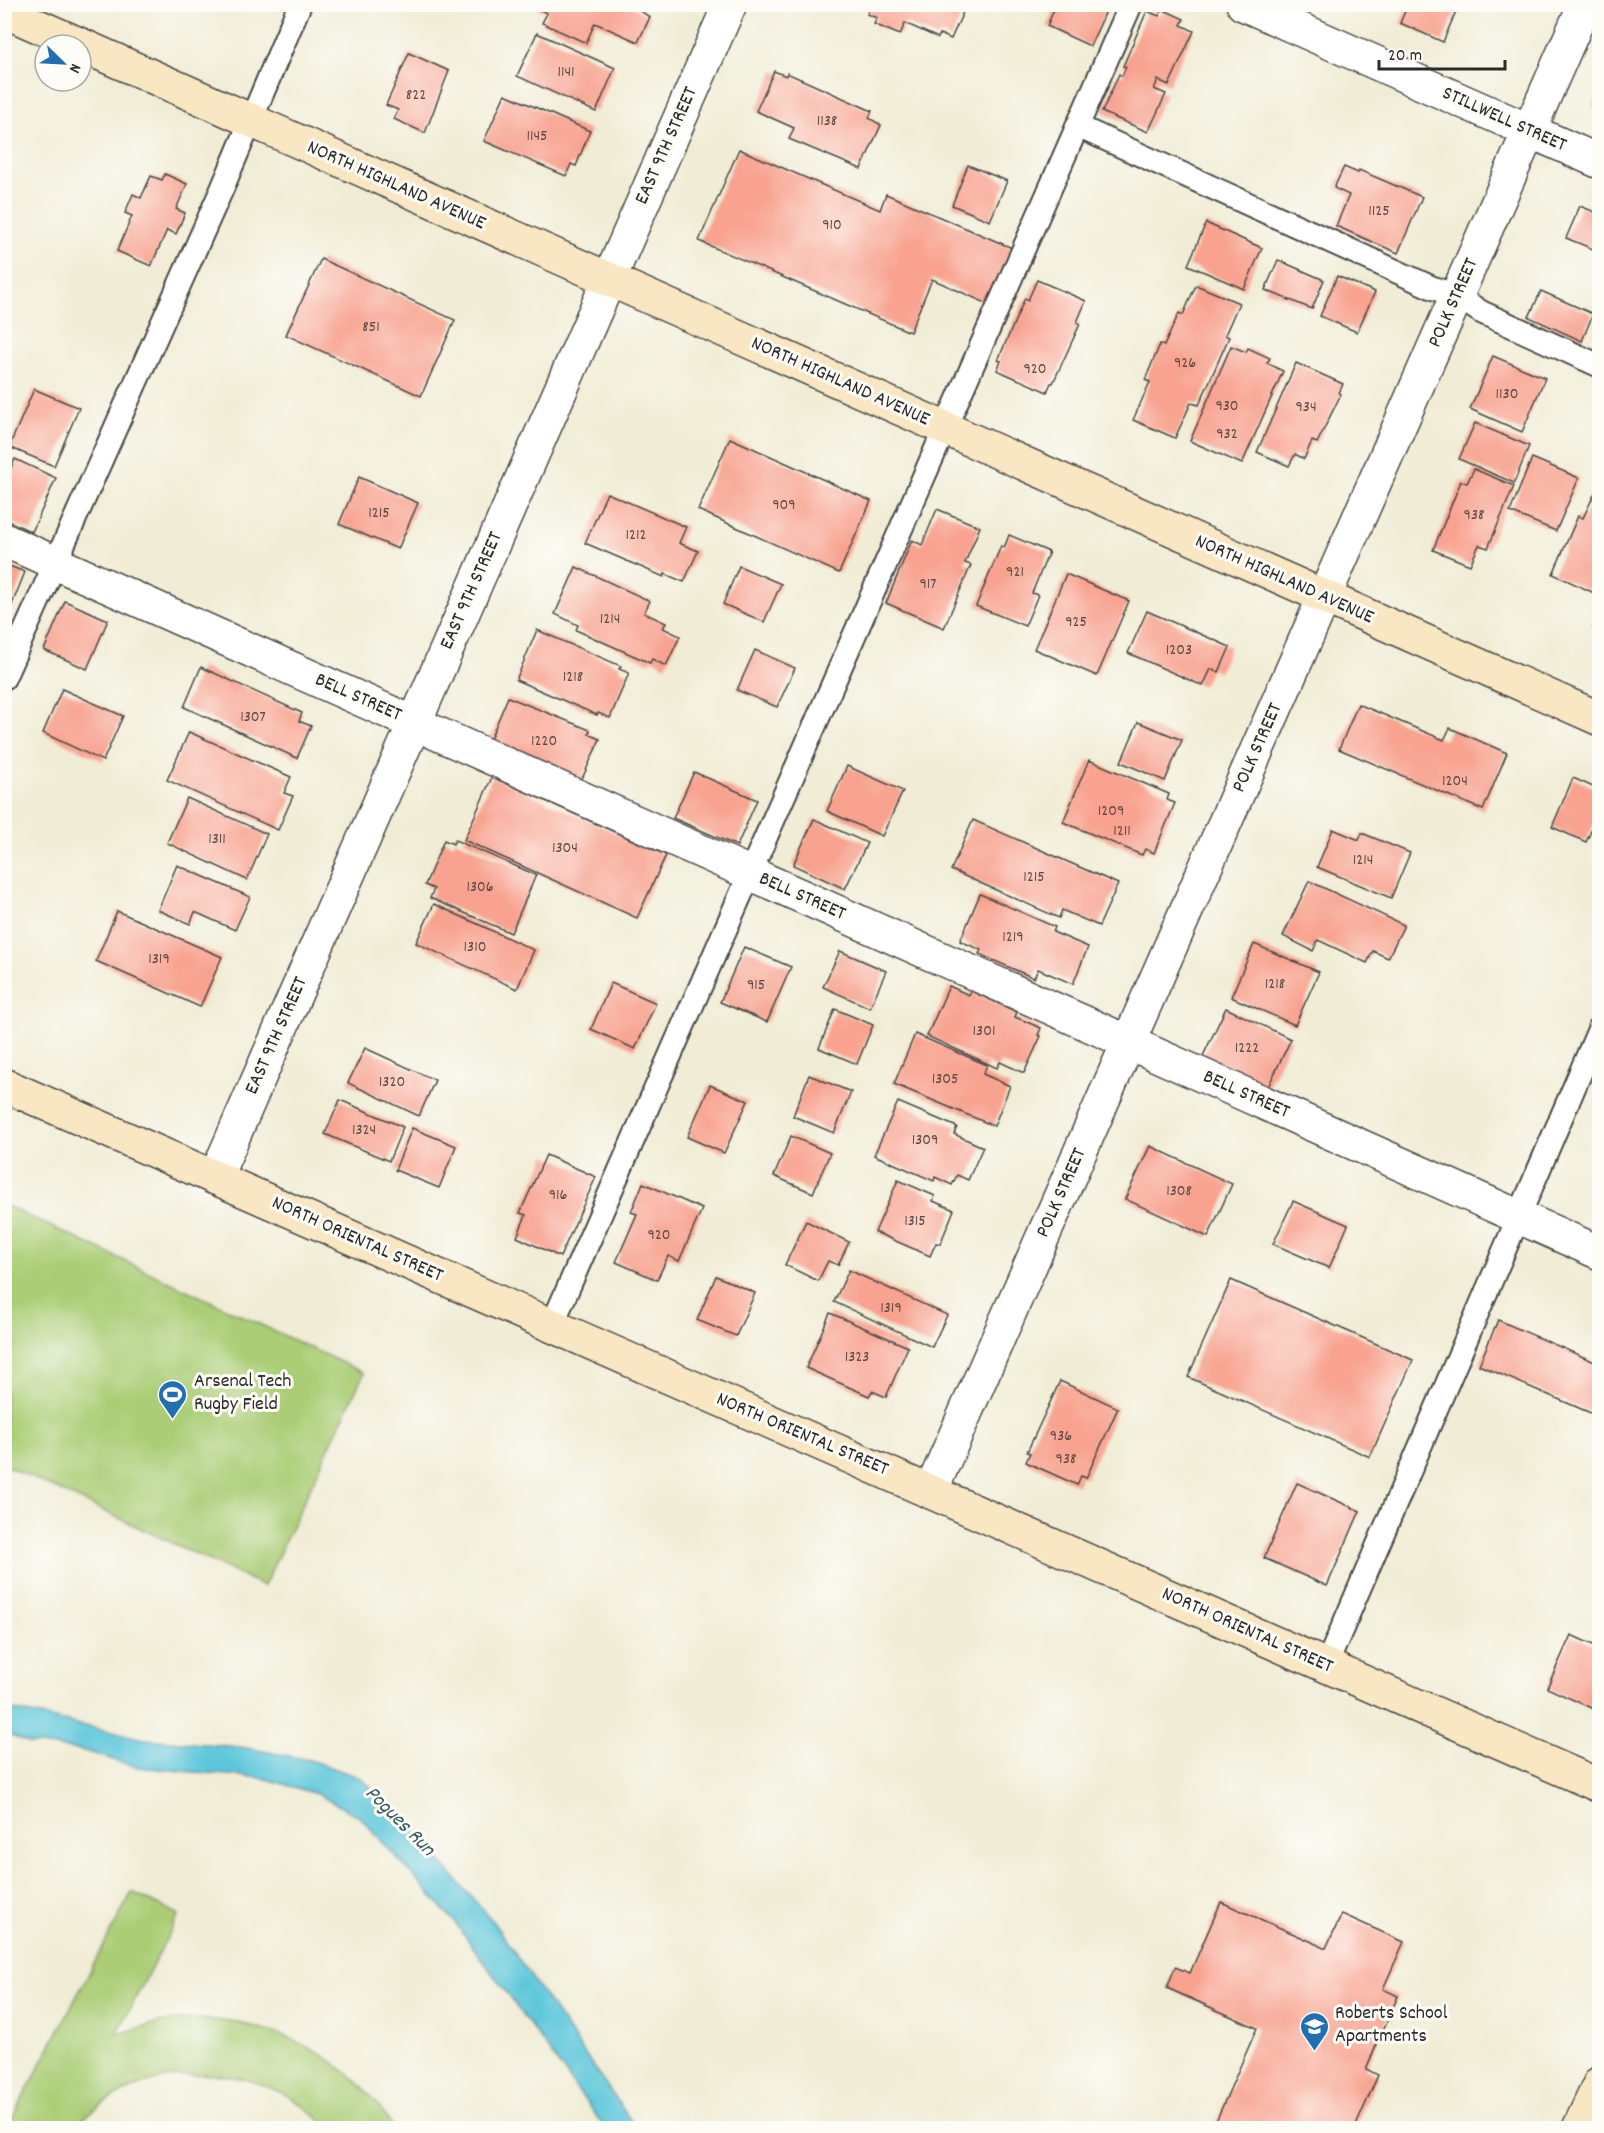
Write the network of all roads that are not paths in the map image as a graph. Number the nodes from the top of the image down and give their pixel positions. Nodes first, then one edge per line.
1 (300, 4) edge
2 (730, 4) edge
3 (1131, 4) edge
4 (1244, 4) edge
5 (1585, 4) edge
6 (4, 11) edge
7 (54, 33) edge
8 (93, 50) edge
9 (250, 122) junction
10 (1077, 126) junction
11 (1530, 132) junction
12 (1599, 162) edge
13 (608, 279) junction
14 (1457, 296) junction
15 (1599, 366) edge
16 (945, 429) junction
17 (4, 540) edge
18 (56, 563) junction
19 (1324, 598) junction
20 (4, 678) edge
21 (1599, 719) edge
22 (414, 723) junction
23 (751, 874) junction
24 (1599, 1027) edge
25 (1128, 1042) junction
26 (4, 1085) edge
27 (215, 1178) junction
28 (1517, 1216) junction
29 (1599, 1253) edge
30 (552, 1325) junction
31 (931, 1491) junction
32 (1326, 1666) junction
33 (1599, 1786) edge
34 (1599, 2083) edge
35 (1579, 2128) edge

1 - 9 lane
2 - 13 street, EAST 9TH STREET
3 - 10 lane
4 - 11 street, STILLWELL STREET
5 - 11 street, POLK STREET
6 - 7 street, NORTH HIGHLAND AVENUE
8 - 9 street, NORTH HIGHLAND AVENUE
9 - 13 street, NORTH HIGHLAND AVENUE
9 - 18 lane
10 - 14 lane
10 - 16 lane
11 - 12 street, STILLWELL STREET
11 - 14 street, POLK STREET
13 - 16 street, NORTH HIGHLAND AVENUE
13 - 22 street, EAST 9TH STREET
14 - 15 lane
14 - 19 street, POLK STREET
16 - 19 street, NORTH HIGHLAND AVENUE
16 - 23 lane
17 - 18 street, BELL STREET
18 - 20 lane
18 - 22 street, BELL STREET
19 - 21 street, NORTH HIGHLAND AVENUE
19 - 25 street, POLK STREET
22 - 23 street, BELL STREET
22 - 27 street, EAST 9TH STREET
23 - 25 street, BELL STREET
23 - 30 lane
24 - 28 lane
25 - 28 street, BELL STREET
25 - 31 street, POLK STREET
26 - 27 street, NORTH ORIENTAL STREET
27 - 30 street, NORTH ORIENTAL STREET
28 - 29 street, BELL STREET
28 - 32 lane
30 - 31 street, NORTH ORIENTAL STREET
31 - 32 street, NORTH ORIENTAL STREET
32 - 33 street, NORTH ORIENTAL STREET
34 - 35 street

